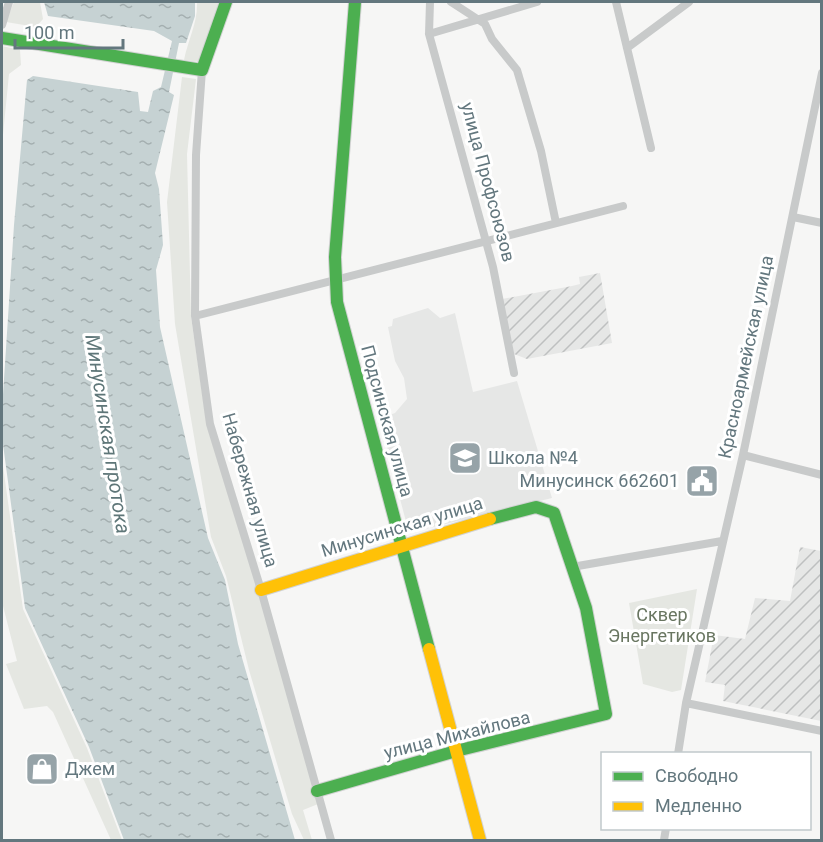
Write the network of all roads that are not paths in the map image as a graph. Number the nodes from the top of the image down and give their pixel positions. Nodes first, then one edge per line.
1 (9, 2) edge
2 (226, 2) edge
3 (356, 2) edge
4 (430, 2) edge
5 (451, 2) edge
6 (537, 2) edge
7 (616, 2) edge
8 (689, 2) edge
9 (478, 18) junction
10 (2, 25) edge
11 (429, 34) junction
12 (5, 39) edge
13 (627, 48) junction
14 (196, 70) junction
15 (822, 73) edge
16 (651, 148) dead end
17 (623, 206) dead end
18 (793, 216) junction
19 (556, 223) junction
20 (822, 223) edge
21 (486, 240) junction
22 (336, 282) junction
23 (195, 316) junction
24 (514, 373) dead end
25 (743, 455) junction
26 (822, 475) edge
27 (722, 541) junction
28 (401, 545) junction
29 (572, 567) junction
30 (261, 590) junction
31 (687, 703) junction
32 (822, 731) edge
33 (456, 751) junction
34 (678, 752) edge
35 (317, 791) junction
36 (331, 840) edge
37 (480, 840) edge

1 - 10 street
2 - 14 street, Набережная улица
3 - 22 street, Подсинская улица
4 - 11 street, улица Профсоюзов
5 - 9 street
6 - 9 street
7 - 13 street
8 - 13 street
9 - 11 street
9 - 19 street
11 - 21 street, улица Профсоюзов
12 - 14 street
13 - 16 street
14 - 23 street, Набережная улица
15 - 18 street, Красноармейская улица
17 - 19 street
18 - 20 street
18 - 25 street, Красноармейская улица
19 - 21 street
21 - 22 street
21 - 24 street, улица Профсоюзов
22 - 23 street
22 - 28 street, Подсинская улица
23 - 30 street, Набережная улица
25 - 26 street
25 - 27 street, Красноармейская улица
27 - 29 street
27 - 31 street, Красноармейская улица
28 - 29 street, Минусинская улица
28 - 30 street, Минусинская улица
28 - 33 street, Подсинская улица
29 - 33 street, улица Михайлова
30 - 35 street, Набережная улица
31 - 32 street
31 - 34 street, Красноармейская улица
33 - 35 street, улица Михайлова
33 - 37 street, Подсинская улица
35 - 36 street, Набережная улица

